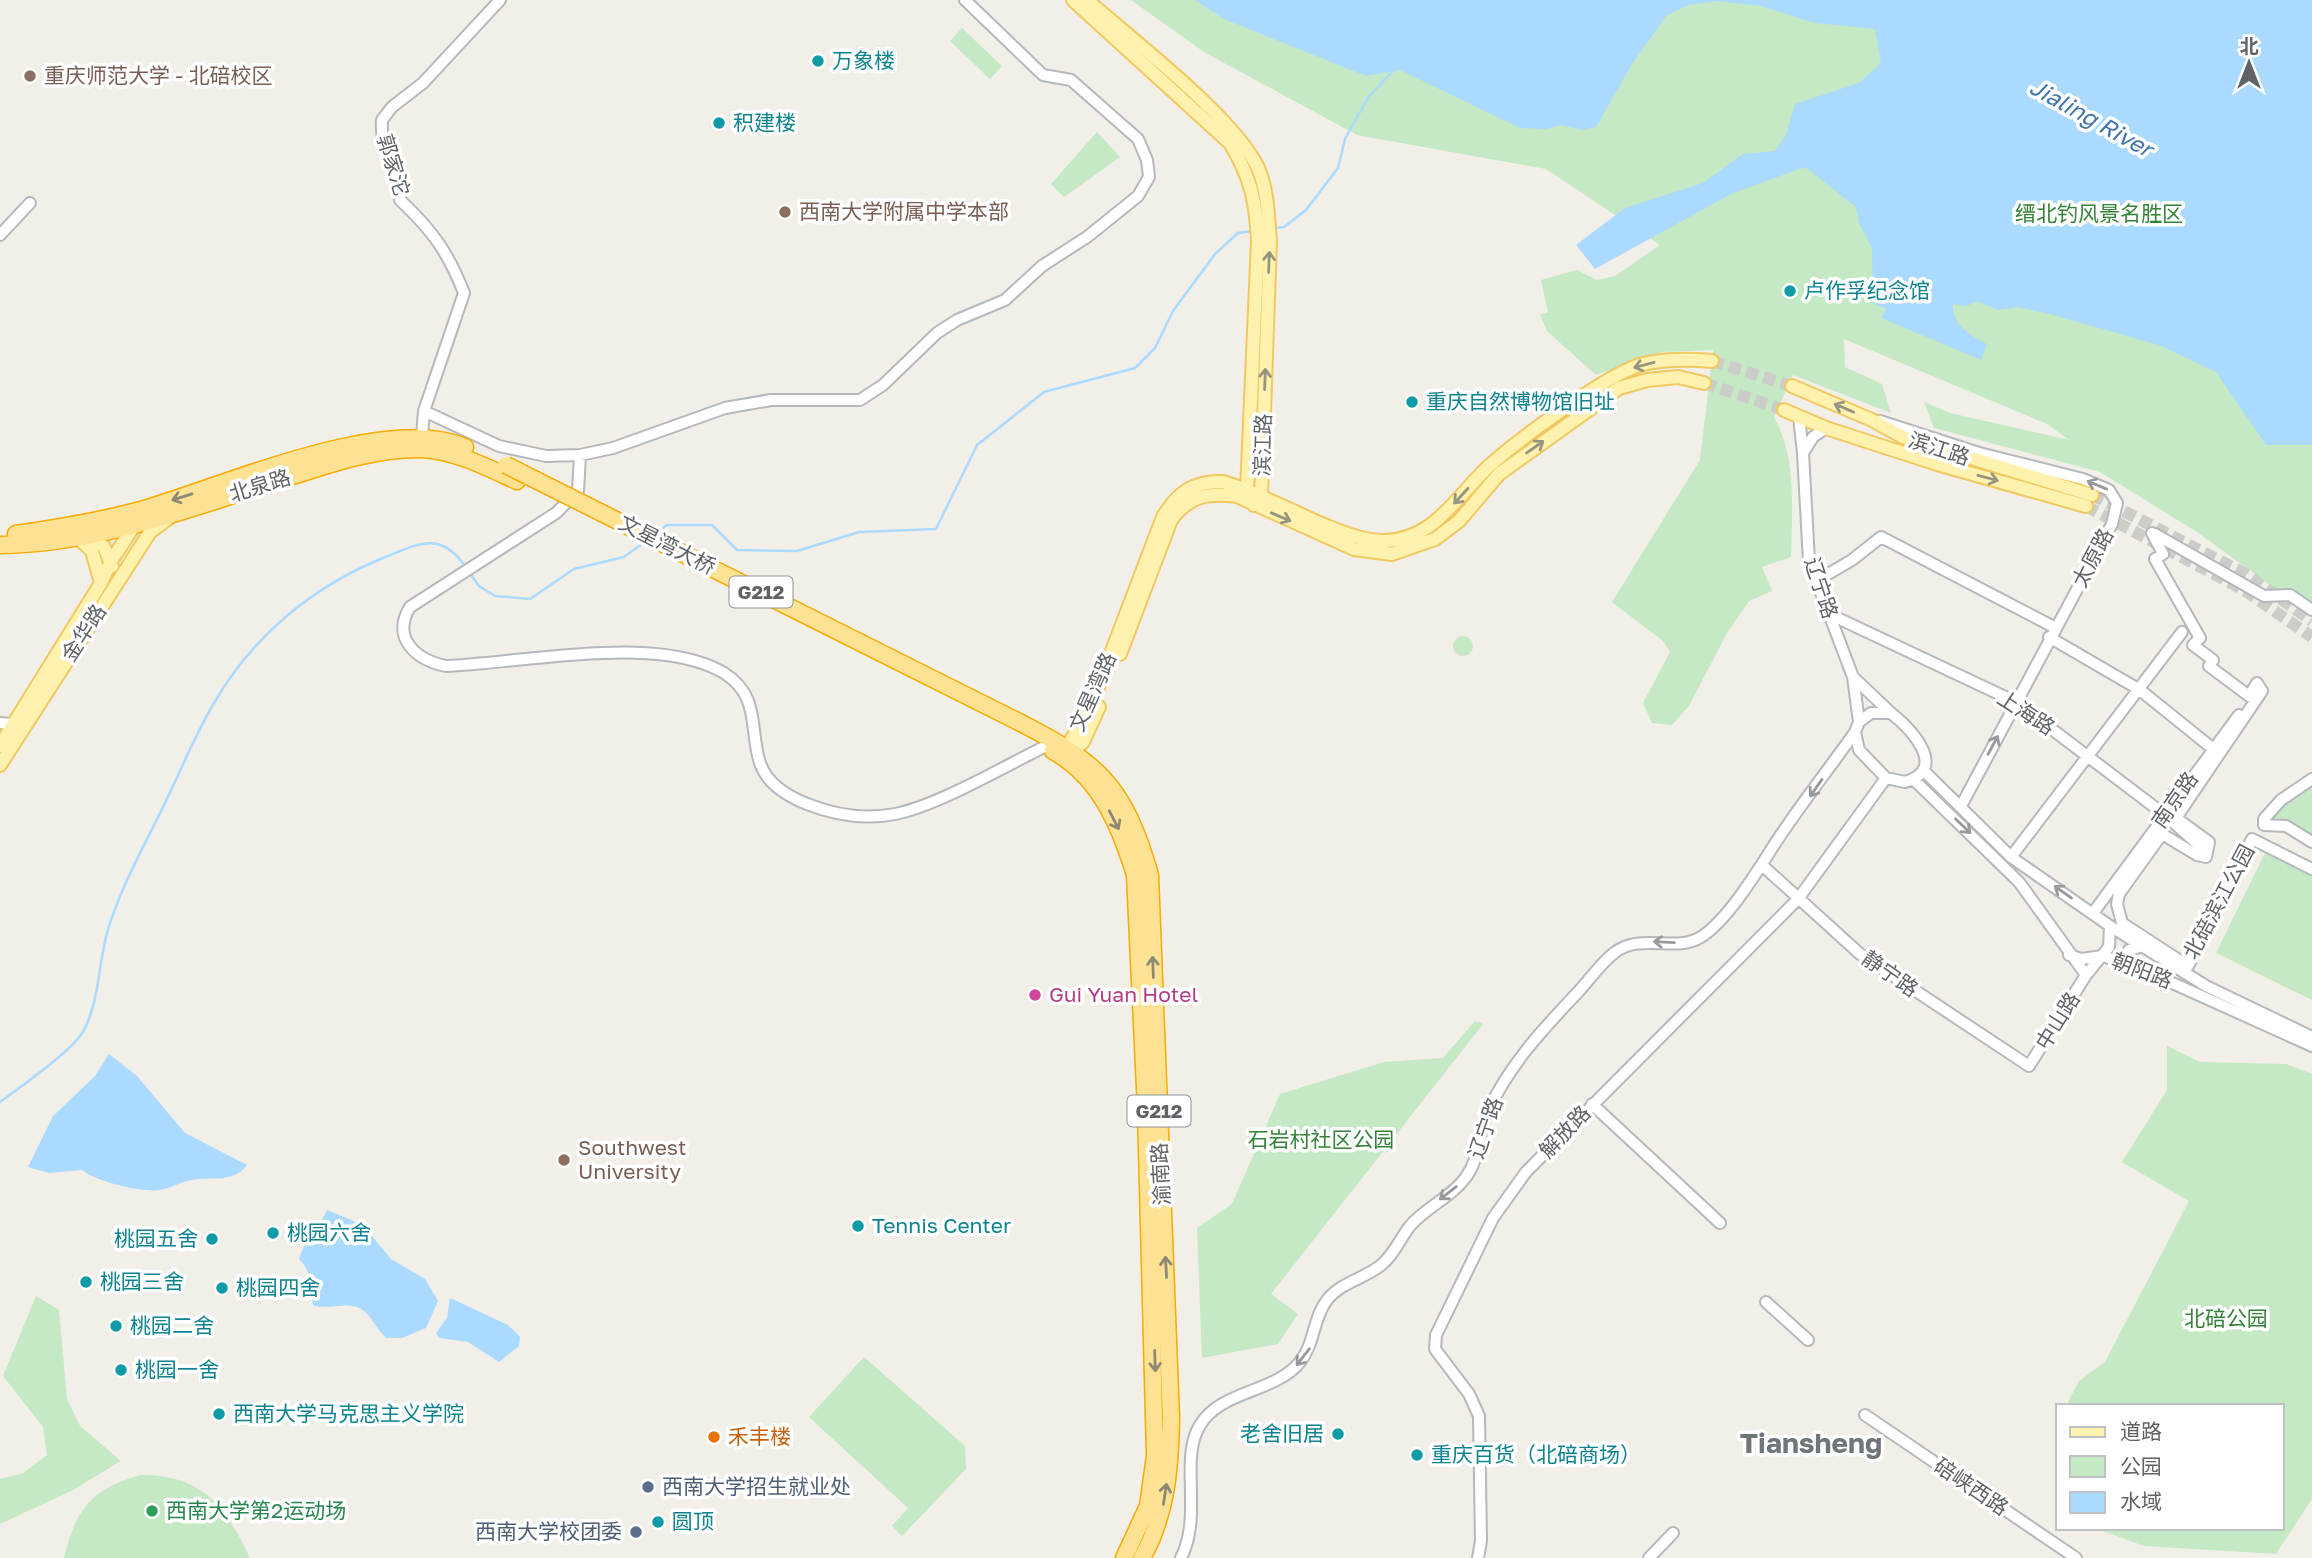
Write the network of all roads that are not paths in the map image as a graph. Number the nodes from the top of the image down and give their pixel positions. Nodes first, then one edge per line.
1 (500, 0) edge
2 (965, 0) edge
3 (1073, 0) edge
4 (1087, 0) edge
5 (1234, 140) junction
6 (30, 203) dead end
7 (0, 235) edge
8 (1260, 330) junction
9 (1712, 361) tunnel mouth
10 (1704, 383) tunnel mouth
11 (1792, 386) tunnel mouth
12 (1784, 410) tunnel mouth
13 (424, 411) junction
14 (1798, 417) junction
15 (1872, 420) junction
16 (1826, 428) junction
17 (422, 437) junction
18 (1803, 453) junction
19 (580, 456) junction
20 (506, 465) joint
21 (517, 481) joint
22 (1247, 490) junction
23 (1258, 501) junction
24 (178, 512) junction
25 (139, 517) junction
26 (81, 533) junction
27 (0, 536) edge
28 (0, 545) edge
29 (111, 561) junction
30 (1816, 581) junction
31 (107, 585) junction
32 (2312, 610) edge
33 (1829, 614) junction
34 (2052, 632) junction
35 (2182, 632) dead end
36 (1853, 677) junction
37 (2260, 688) junction
38 (2140, 690) junction
39 (2016, 702) junction
40 (1891, 713) junction
41 (12, 724) edge
42 (1013, 724) junction
43 (1857, 727) junction
44 (0, 746) edge
45 (1046, 746) junction
46 (2212, 748) junction
47 (1069, 752) junction
48 (2088, 757) junction
49 (0, 765) edge
50 (1923, 770) junction
51 (1886, 778) junction
52 (1913, 779) junction
53 (2312, 779) edge
54 (1961, 806) junction
55 (2165, 815) junction
56 (2312, 842) edge
57 (2200, 846) dead end
58 (2011, 857) junction
59 (1763, 866) junction
60 (2312, 869) edge
61 (1798, 899) junction
62 (2093, 913) junction
63 (2110, 926) junction
64 (2143, 946) junction
65 (2069, 955) junction
66 (2103, 956) junction
67 (2130, 965) junction
68 (2086, 975) junction
69 (2312, 1037) edge
70 (2312, 1046) edge
71 (2029, 1066) joint
72 (1592, 1104) junction
73 (1720, 1223) dead end
74 (1766, 1302) dead end
75 (1808, 1340) dead end
76 (1865, 1415) dead end
77 (1669, 1537) dead end
78 (1124, 1558) edge
79 (1142, 1558) edge
80 (1181, 1558) edge
81 (1478, 1558) edge
82 (1648, 1558) edge
83 (2076, 1558) edge

1 - 13 street, 郭家沱
2 - 19 street
3 - 5 main road, 滨江路
4 - 5 main road, 滨江路
5 - 8 main road, 滨江路
6 - 7 street
8 - 22 main road, 滨江路
23 -> 8 main road, 滨江路
9 -> 23 main road, 文星湾路
23 -> 10 main road, 文星湾路
15 -> 11 main road, 滨江路
12 - 14 main road, 滨江路
13 - 17 street, 郭家沱
13 - 19 street
14 - 16 main road, 滨江路
14 - 18 street, 辽宁路
16 -> 15 main road, 滨江路
34 -> 15 street, 太原路
16 - 18 street
17 - 20 highway, 北泉路 / G212
17 -> 25 highway, 北泉路 / G212
18 - 30 street, 辽宁路
19 - 45 street
20 - 42 highway, 文星湾大桥 / G212, bridge
21 - 24 highway, 北泉路 / G212
21 - 42 highway, 文星湾大桥 / G212
22 - 23 main road, 文星湾路
22 - 47 main road, 文星湾路
23 - 47 main road, 文星湾路
24 - 25 highway, 北泉路 / G212
24 - 31 main road, 金华路
25 - 26 highway, 北泉路 / G212
25 - 29 main road
26 - 27 highway, 北泉路 / G212
26 - 28 highway, 北泉路 / G212
26 - 29 main road
26 - 31 main road, 金华路
29 - 31 main road
30 - 33 street, 辽宁路
30 - 34 street
31 - 41 main road, 金华路
32 - 37 street
33 - 36 street, 辽宁路
33 - 39 street, 上海路
34 - 38 street
34 - 39 street, 太原路
35 - 38 street
36 - 40 street, 辽宁路
36 - 43 street, 辽宁路
37 - 46 street, 南京路
37 - 60 street, 北碚滨江公园
38 - 46 street
38 - 48 street
39 - 48 street, 上海路
54 -> 39 street, 太原路
40 - 43 street
40 - 50 street
41 - 44 main road, 金华路
41 - 49 main road, 金华路
42 - 45 highway, 渝南路 / G212
42 - 47 highway, 渝南路 / G212
43 - 51 street
43 -> 59 street, 辽宁路
45 - 47 highway, 渝南路 / G212
46 - 55 street, 南京路
47 -> 78 highway, 渝南路 / G212
79 -> 47 highway, 渝南路 / G212
48 - 55 street, 上海路
48 - 58 street
50 - 52 street
50 - 54 street
51 - 52 street
51 - 61 street, 解放路
52 -> 65 street
53 - 56 street, 北碚滨江公园
54 - 58 street
55 - 57 street, 上海路
55 - 62 street, 南京路
62 -> 58 street
59 - 61 street, 静宁路
59 -> 80 street, 辽宁路
61 - 71 street, 静宁路
61 - 72 street, 解放路
62 - 63 street
63 - 64 street
63 - 66 street
64 - 67 street
64 - 69 street
65 - 66 street, 朝阳路
65 - 68 street
66 - 67 street, 朝阳路
66 - 68 street, 中山路
67 - 70 street, 朝阳路
68 - 71 street, 中山路
72 - 73 street
72 - 81 street, 解放路
74 - 75 street
76 - 83 street, 碚峡西路
77 - 82 street

